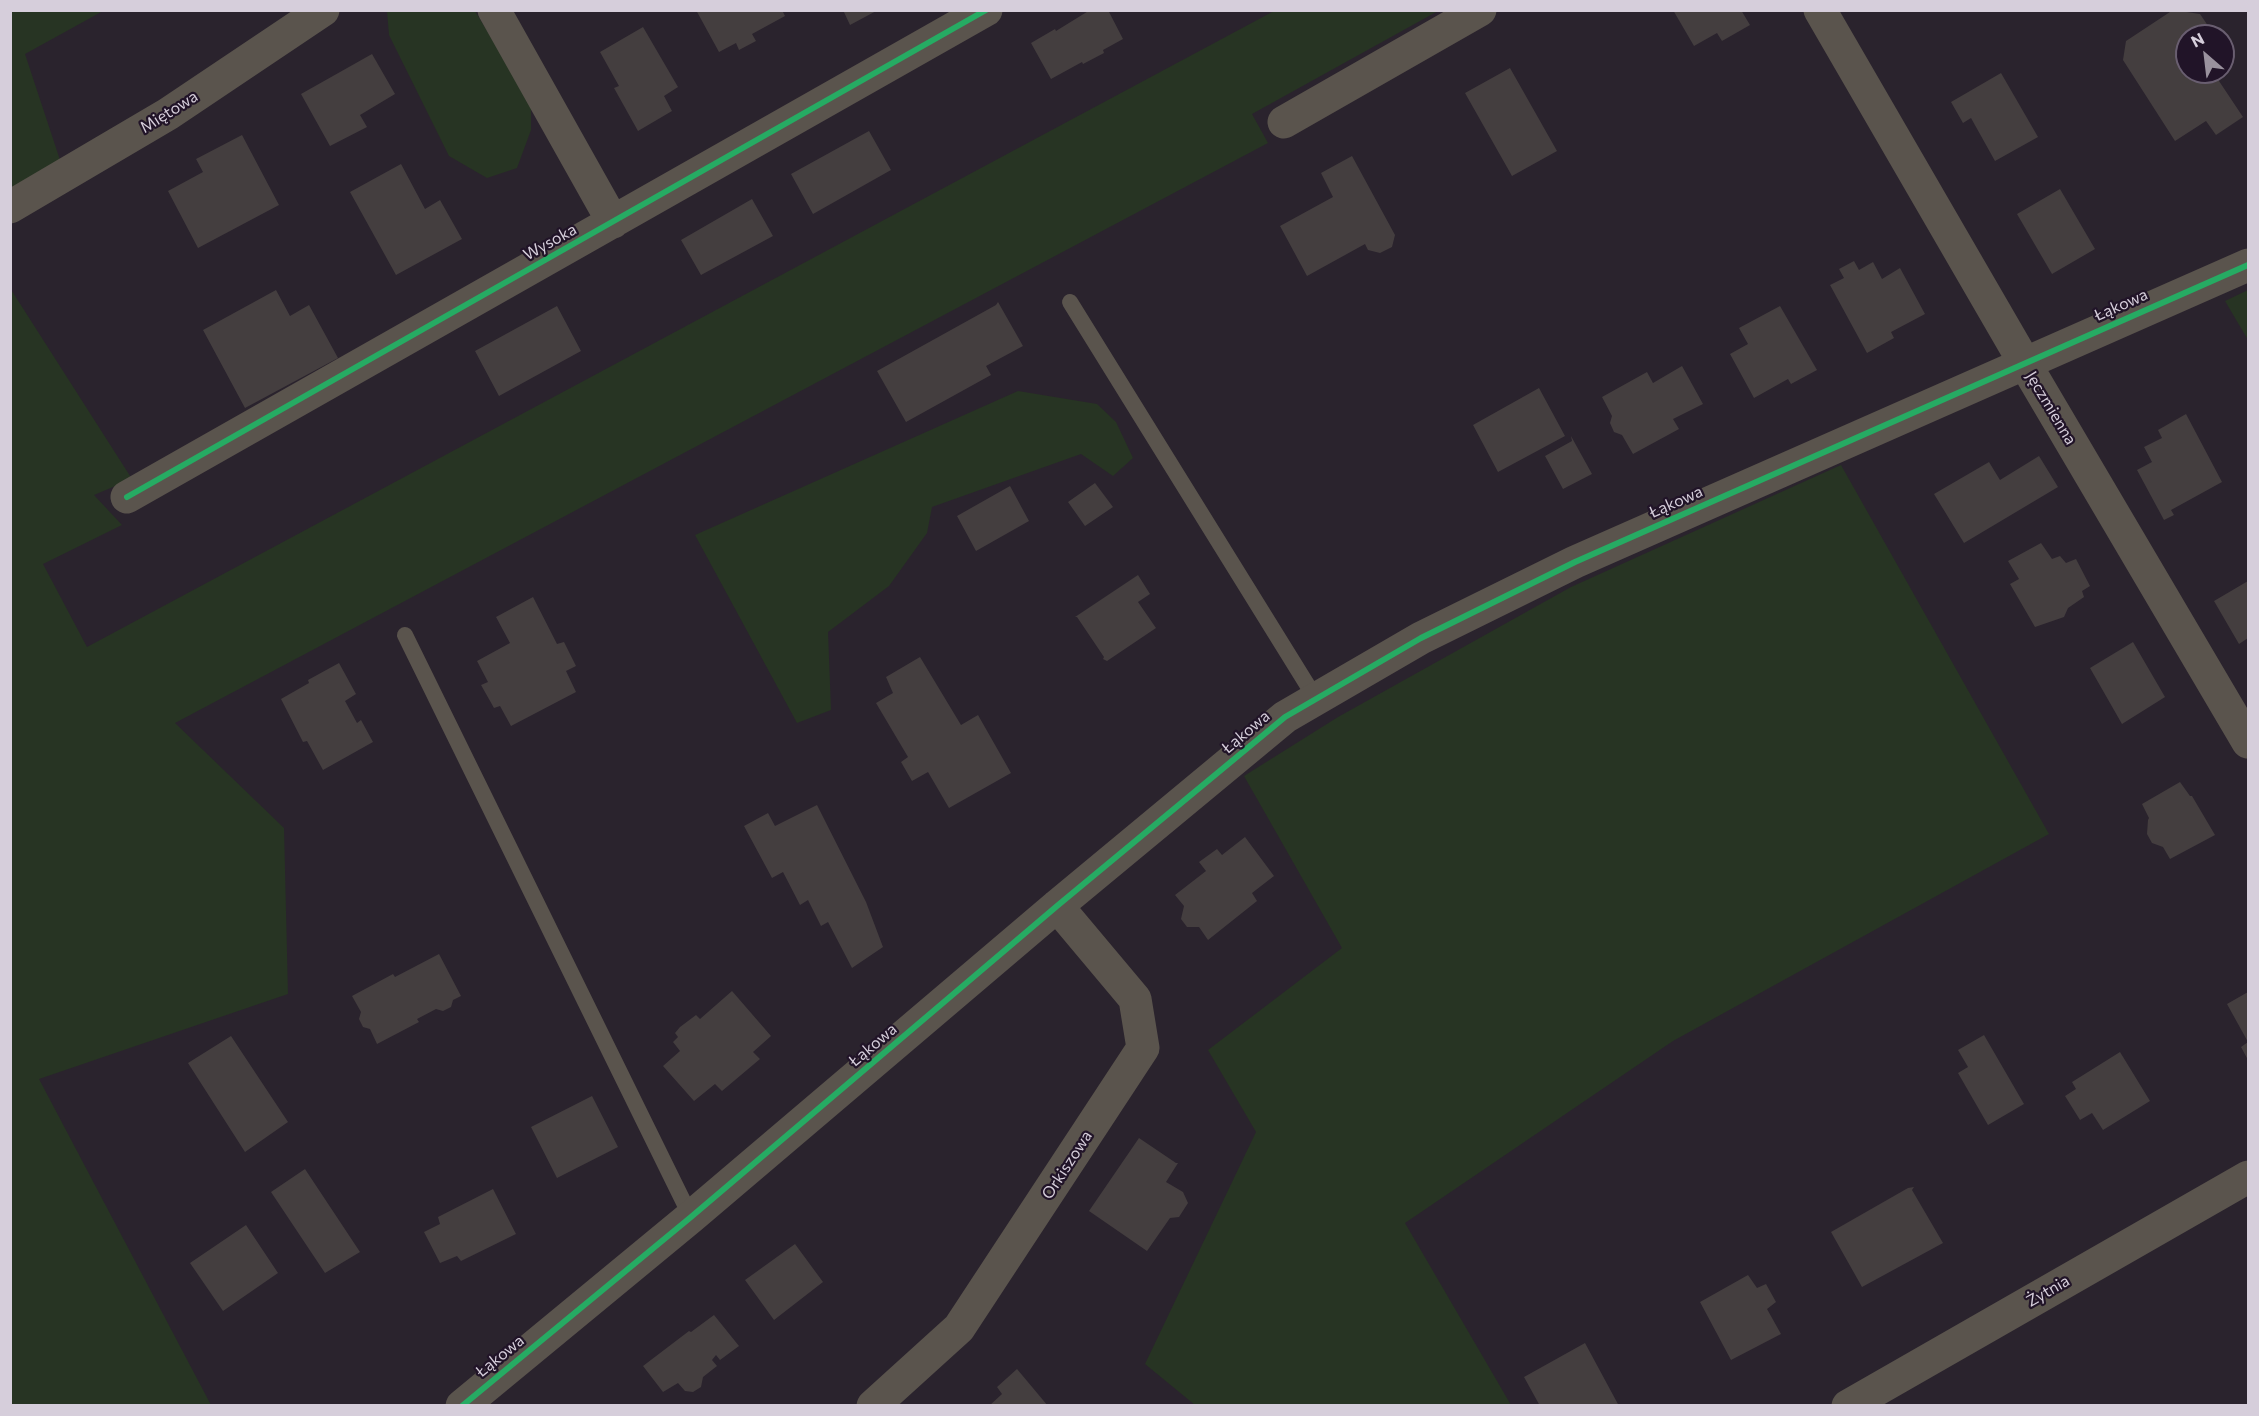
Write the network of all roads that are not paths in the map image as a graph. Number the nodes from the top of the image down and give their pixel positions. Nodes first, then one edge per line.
1 (323, 10) edge
2 (494, 10) edge
3 (986, 10) edge
4 (1480, 10) edge
5 (1820, 10) edge
6 (1284, 122) dead end
7 (10, 207) edge
8 (613, 222) junction
9 (2248, 265) edge
10 (1070, 302) dead end
11 (2024, 362) junction
12 (127, 496) dead end
13 (405, 635) dead end
14 (1316, 699) junction
15 (2248, 742) edge
16 (1057, 906) junction
17 (2248, 1177) edge
18 (692, 1217) junction
19 (462, 1406) edge
20 (873, 1406) edge
21 (1848, 1406) edge

1 - 7 street, Miętowa
2 - 8 street
3 - 8 street, Wysoka
4 - 6 street
5 - 11 street, Jęczmienna
8 - 12 street, Wysoka
9 - 11 street, Łąkowa
10 - 14 lane
11 - 14 street, Łąkowa
11 - 15 street, Jęczmienna
13 - 18 lane
14 - 16 street, Łąkowa
16 - 18 street, Łąkowa
16 - 20 street, Orkiszowa
17 - 21 street, Żytnia
18 - 19 street, Łąkowa

